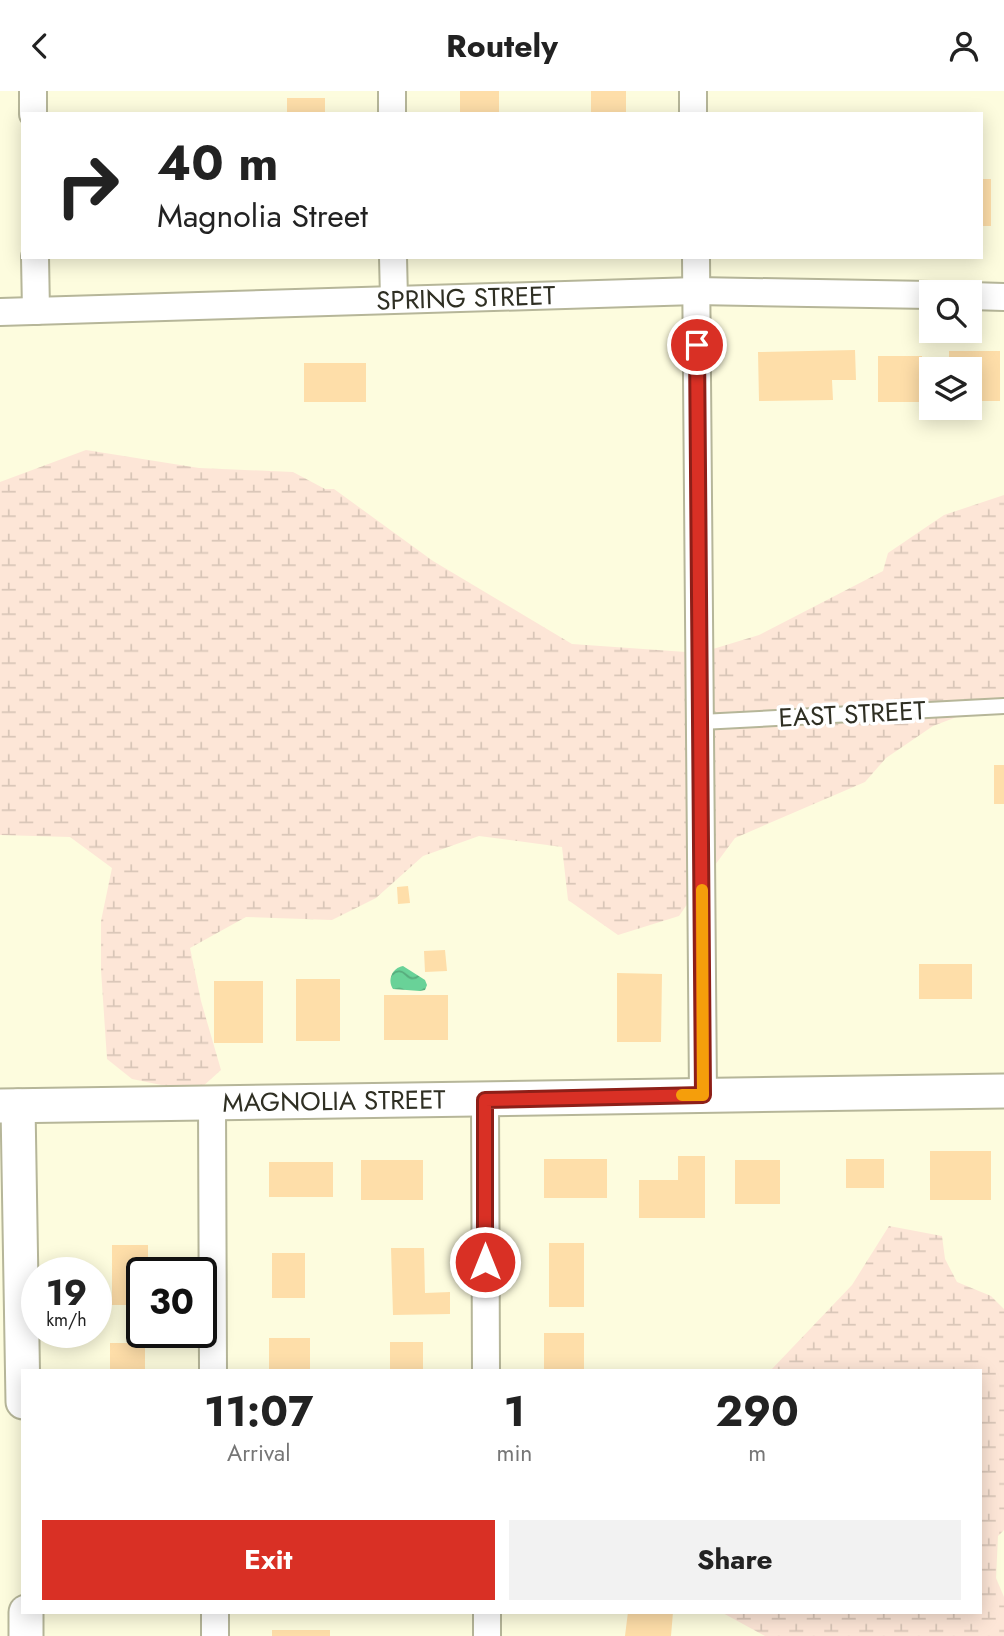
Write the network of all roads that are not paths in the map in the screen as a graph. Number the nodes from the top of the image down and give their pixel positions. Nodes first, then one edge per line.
1 (33, 91) edge
2 (392, 91) edge
3 (693, 91) edge
4 (33, 112) edge
5 (392, 112) edge
6 (693, 112) edge
7 (35, 259) edge
8 (393, 259) edge
9 (696, 259) edge
10 (696, 291) junction
11 (919, 295) edge
12 (982, 296) edge
13 (1004, 297) edge
14 (394, 299) junction
15 (36, 311) junction
16 (0, 312) edge
17 (1004, 706) edge
18 (701, 722) junction
19 (1004, 1091) edge
20 (703, 1095) junction
21 (485, 1100) junction
22 (212, 1103) junction
23 (9, 1106) edge
24 (21, 1369) edge
25 (213, 1369) edge
26 (486, 1369) edge
27 (26, 1614) edge
28 (215, 1614) edge
29 (487, 1614) edge
30 (26, 1636) edge
31 (215, 1636) edge
32 (487, 1636) edge

1 - 4 street
2 - 5 street
3 - 6 street
7 - 15 street
8 - 14 street
9 - 10 street
10 - 11 street, SPRING STREET
10 - 14 street, SPRING STREET
10 - 18 street
12 - 13 street
14 - 15 street, SPRING STREET
15 - 16 street, SPRING STREET
17 - 18 lane, EAST STREET
18 - 20 street
19 - 20 street, MAGNOLIA STREET
20 - 21 street, MAGNOLIA STREET
21 - 22 street, MAGNOLIA STREET
21 - 26 street
22 - 23 street, MAGNOLIA STREET
22 - 25 street
23 - 24 street
27 - 30 street
28 - 31 street
29 - 32 street

